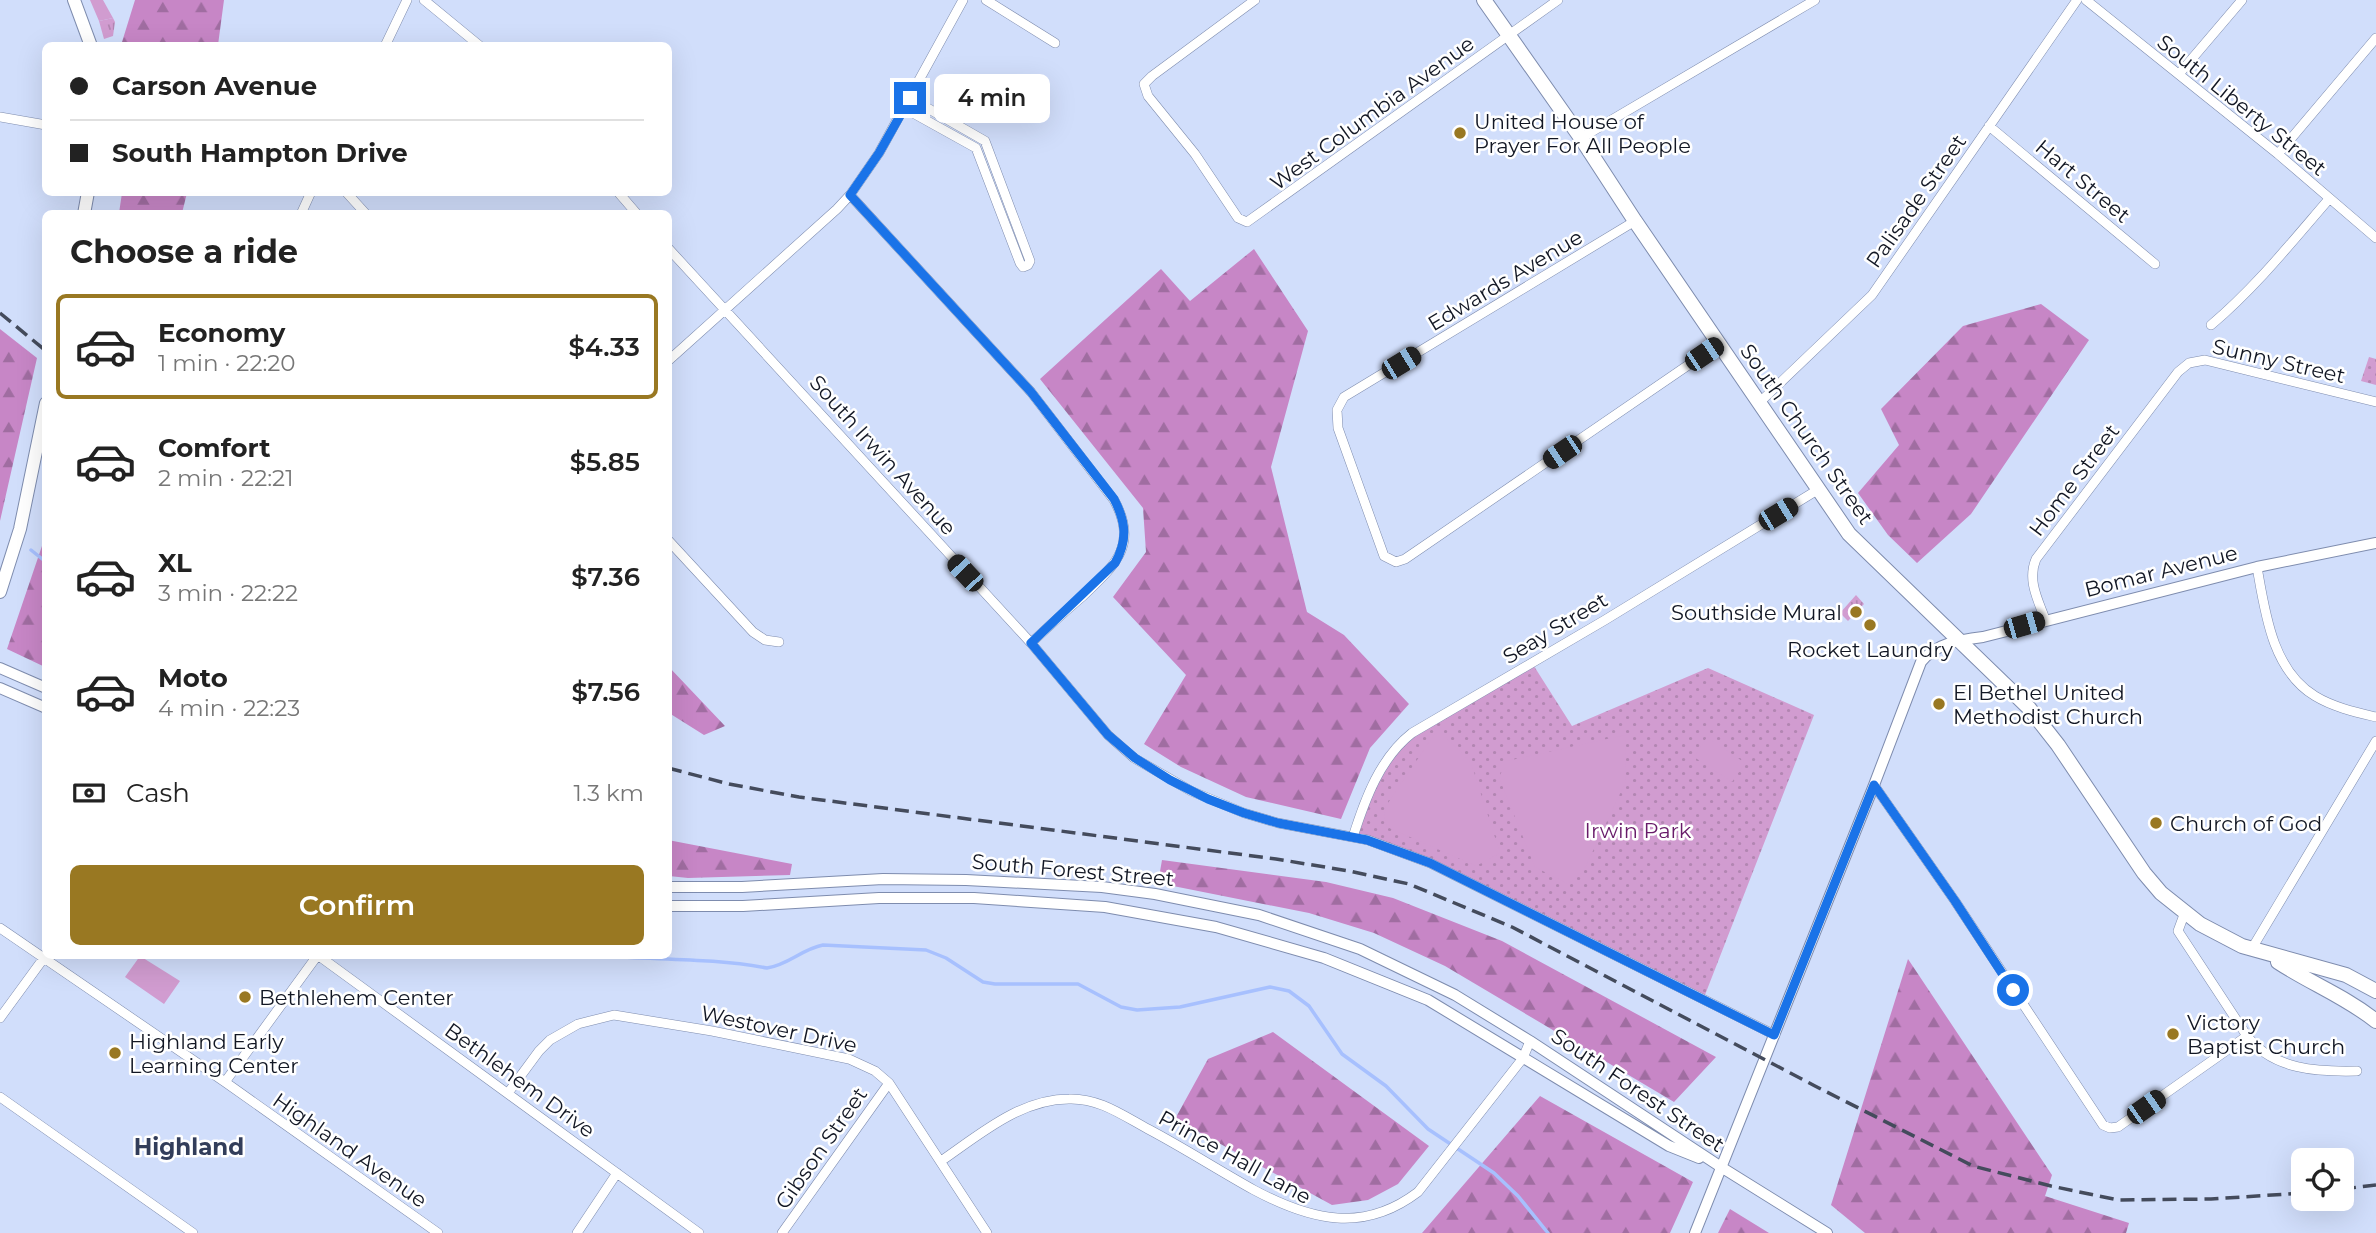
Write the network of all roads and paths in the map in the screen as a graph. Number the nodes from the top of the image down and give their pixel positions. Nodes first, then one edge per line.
1 (74, 0) edge
2 (407, 0) edge
3 (424, 0) edge
4 (963, 0) edge
5 (986, 0) edge
6 (1255, 0) edge
7 (1484, 0) edge
8 (1558, 0) edge
9 (1815, 0) edge
10 (2077, 0) edge
11 (2086, 0) edge
12 (2242, 0) edge
13 (1510, 36) junction
14 (2376, 38) edge
15 (90, 42) edge
16 (387, 42) edge
17 (475, 42) edge
18 (1055, 43) dead end
19 (2179, 74) junction
20 (910, 98) junction
21 (904, 108) junction
22 (0, 117) edge
23 (42, 124) edge
24 (1989, 126) junction
25 (1581, 138) junction
26 (985, 141) junction
27 (976, 148) junction
28 (2278, 154) junction
29 (850, 195) junction
30 (350, 196) edge
31 (621, 196) edge
32 (2329, 199) junction
33 (362, 210) edge
34 (634, 210) edge
35 (1636, 222) junction
36 (2376, 238) edge
37 (672, 252) edge
38 (2155, 264) dead end
39 (725, 310) junction
40 (2211, 325) dead end
41 (1719, 344) junction
42 (672, 357) edge
43 (2178, 372) joint
44 (1760, 402) junction
45 (2376, 402) edge
46 (42, 422) edge
47 (1819, 489) junction
48 (672, 544) edge
49 (2376, 544) edge
50 (2257, 566) junction
51 (0, 592) edge
52 (2045, 620) junction
53 (1957, 640) junction
54 (779, 642) dead end
55 (1031, 643) junction
56 (0, 668) edge
57 (42, 686) edge
58 (0, 688) edge
59 (42, 706) edge
60 (2376, 717) edge
61 (2376, 741) edge
62 (1874, 785) junction
63 (1353, 837) junction
64 (672, 887) edge
65 (672, 906) edge
66 (2185, 912) junction
67 (0, 928) edge
68 (2251, 950) junction
69 (42, 954) edge
70 (2268, 955) junction
71 (43, 959) edge
72 (49, 959) edge
73 (316, 959) edge
74 (322, 959) edge
75 (2376, 991) edge
76 (0, 1018) edge
77 (2376, 1021) edge
78 (1774, 1035) junction
79 (2247, 1036) junction
80 (1530, 1041) junction
81 (1523, 1058) junction
82 (2357, 1071) dead end
83 (225, 1082) junction
84 (889, 1083) junction
85 (508, 1093) junction
86 (0, 1097) edge
87 (941, 1161) junction
88 (1721, 1167) junction
89 (617, 1173) junction
90 (193, 1233) edge
91 (438, 1233) edge
92 (577, 1233) edge
93 (699, 1233) edge
94 (782, 1233) edge
95 (987, 1233) edge
96 (1695, 1233) edge
97 (1827, 1233) edge

1 - 15 main road
2 - 16 street
3 - 17 street
4 - 20 street
5 - 18 street
6 - 13 street, West Columbia Avenue
7 - 13 main road, South Church Street
8 - 13 street, West Columbia Avenue
9 - 25 street
10 - 24 street, Palisade Street
11 - 19 street, South Liberty Street
12 - 19 street
13 - 25 main road, South Church Street
14 - 28 street
19 - 28 street, South Liberty Street
20 - 21 street
20 - 26 street
21 - 27 street
21 - 29 street
22 - 23 street
24 - 38 street, Hart Street
24 - 44 street, Palisade Street
25 - 35 main road, South Church Street
26 - 27 street
26 - 27 street
28 - 32 street, South Liberty Street
29 - 39 street
29 - 55 street
30 - 33 street
31 - 34 street
32 - 36 street, South Liberty Street
32 - 40 street
35 - 41 main road, South Church Street
35 - 41 street, Edwards Avenue
37 - 39 street, South Irwin Avenue
39 - 42 street
39 - 55 street, South Irwin Avenue
41 - 44 main road, South Church Street
43 - 45 street, Sunny Street
43 - 52 street, Home Street
44 - 47 main road, South Church Street
46 - 51 main road
47 - 53 main road, South Church Street
47 - 63 street, Seay Street
48 - 54 street
49 - 50 street, Bomar Avenue
50 - 52 street, Bomar Avenue
50 - 60 street
52 - 53 street, Bomar Avenue
53 - 62 street, Bomar Avenue
53 - 66 main road, South Church Street
55 - 63 street, South Irwin Avenue
56 - 57 street
58 - 59 street
61 - 68 street
62 - 78 street, Bomar Avenue
62 - 79 street
63 - 78 street, South Irwin Avenue
64 - 80 street, South Forest Street
65 - 81 street, South Forest Street
66 - 68 main road, South Church Street
66 - 79 street
67 - 69 street, Highland Avenue
68 - 70 main road, South Church Street
70 - 75 main road, South Church Street
70 - 77 main road
71 - 76 street
72 - 83 street, Highland Avenue
73 - 83 street
74 - 85 street, Bethlehem Drive
78 - 88 street, Bomar Avenue
79 - 82 street
80 - 81 street, Prince Hall Lane
80 - 88 street, South Forest Street
81 - 87 street, Prince Hall Lane
81 - 88 street, South Forest Street
83 - 91 street, Highland Avenue
84 - 85 street, Westover Drive
84 - 87 street, Westover Drive
84 - 94 street, Gibson Street
85 - 89 street, Bethlehem Drive
86 - 90 street
87 - 95 street, Westover Drive
88 - 96 street, Bomar Avenue
88 - 97 street
89 - 92 street
89 - 93 street, Bethlehem Drive

